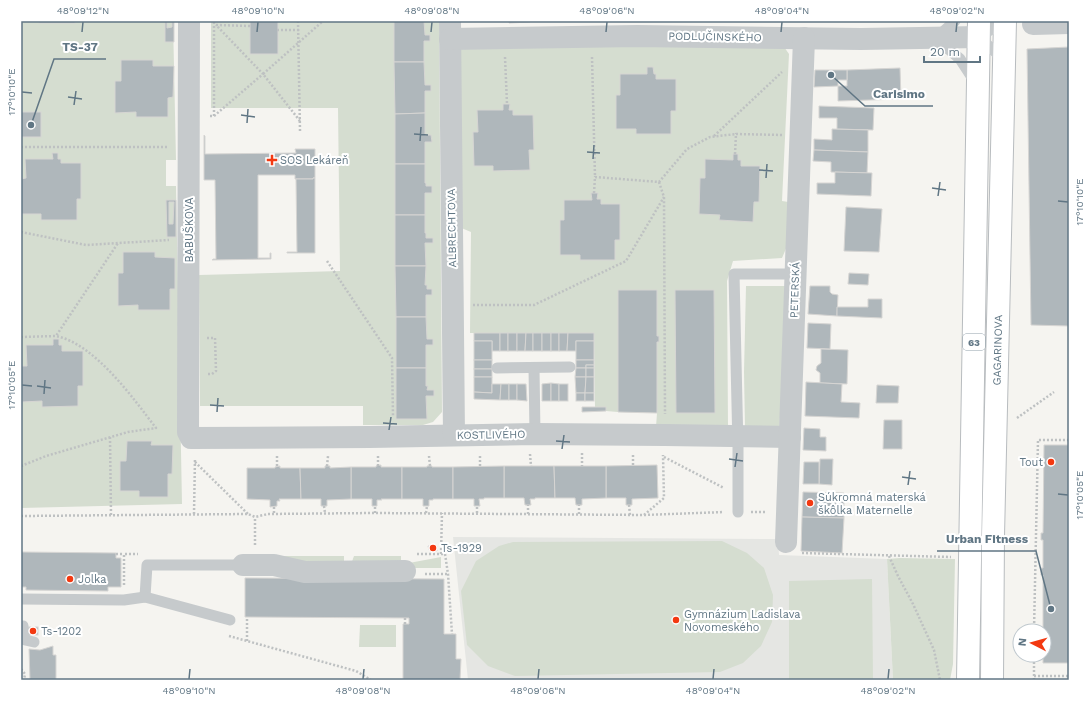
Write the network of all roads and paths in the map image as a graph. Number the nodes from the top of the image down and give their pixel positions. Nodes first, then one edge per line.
1 (189, 21) edge
2 (298, 21) edge
3 (323, 21) edge
4 (955, 21) edge
5 (998, 21) edge
6 (1005, 21) edge
7 (1069, 23) edge
8 (1033, 24) dead end
9 (250, 26) dead end
10 (637, 28) edge
11 (979, 29) edge
12 (278, 30) dead end
13 (299, 30) junction
14 (450, 30) edge
15 (591, 37) junction
16 (505, 38) junction
17 (936, 38) junction
18 (298, 43) junction
19 (803, 45) junction
20 (1004, 60) junction
21 (263, 74) junction
22 (978, 88) junction
23 (507, 104) dead end
24 (214, 116) dead end
25 (300, 121) junction
26 (300, 131) dead end
27 (736, 134) junction
28 (714, 136) junction
29 (800, 136) junction
30 (21, 147) edge
31 (189, 147) junction
32 (735, 154) dead end
33 (595, 177) junction
34 (659, 182) junction
35 (594, 193) dead end
36 (664, 197) junction
37 (21, 232) edge
38 (188, 239) junction
39 (118, 243) junction
40 (327, 261) dead end
41 (796, 274) junction
42 (453, 305) junction
43 (56, 336) junction
44 (21, 337) edge
45 (570, 367) dead end
46 (497, 368) dead end
47 (534, 368) junction
48 (1054, 392) dead end
49 (1016, 419) dead end
50 (393, 420) dead end
51 (454, 435) junction
52 (738, 436) junction
53 (110, 437) junction
54 (790, 437) junction
55 (192, 438) joint
56 (1069, 440) edge
57 (533, 442) junction
58 (664, 442) junction
59 (582, 449) dead end
60 (480, 455) dead end
61 (663, 456) junction
62 (195, 461) dead end
63 (21, 466) edge
64 (480, 466) dead end
65 (530, 466) dead end
66 (582, 466) dead end
67 (738, 496) junction
68 (528, 505) dead end
69 (579, 505) dead end
70 (629, 505) dead end
71 (274, 506) dead end
72 (324, 506) dead end
73 (375, 506) dead end
74 (427, 506) dead end
75 (477, 506) dead end
76 (375, 512) junction
77 (738, 512) junction
78 (787, 512) junction
79 (324, 513) junction
80 (426, 513) junction
81 (442, 513) junction
82 (477, 513) junction
83 (248, 514) junction
84 (274, 514) junction
85 (528, 514) junction
86 (579, 514) junction
87 (111, 515) junction
88 (630, 515) junction
89 (644, 515) junction
90 (21, 516) edge
91 (786, 542) joint
92 (116, 554) dead end
93 (124, 554) junction
94 (139, 554) dead end
95 (441, 554) junction
96 (889, 556) junction
97 (958, 557) dead end
98 (409, 563) joint
99 (243, 565) joint
100 (145, 597) junction
101 (21, 599) edge
102 (124, 600) junction
103 (247, 617) dead end
104 (405, 617) dead end
105 (230, 620) dead end
106 (1034, 623) edge
107 (405, 624) dead end
108 (21, 626) edge
109 (452, 634) dead end
110 (226, 635) dead end
111 (247, 641) junction
112 (34, 642) dead end
113 (1034, 663) edge
114 (21, 669) edge
115 (1069, 676) edge
116 (1034, 678) edge
117 (24, 680) edge
118 (371, 680) edge
119 (940, 680) edge
120 (968, 680) edge
121 (992, 680) edge

1 - 31 street, BABUŠKOVA
2 - 13 path
3 - 18 path
4 - 17 lane
5 - 11 lane
6 - 20 main road, GAGARINOVA / 63
7 - 8 street
9 - 21 path
10 - 15 street, PODLUČINSKÉHO
10 - 19 street, PODLUČINSKÉHO
11 - 17 street, PODLUČINSKÉHO
11 - 20 lane
11 - 22 main road, GAGARINOVA / 63
12 - 13 path
13 - 18 path
14 - 16 street, PODLUČINSKÉHO
14 - 42 street, ALBRECHTOVA
15 - 16 street, PODLUČINSKÉHO
15 - 33 path
16 - 23 path
17 - 19 street, PODLUČINSKÉHO
17 - 22 lane
18 - 21 path
18 - 25 path
19 - 28 path
19 - 29 street, PETERSKÁ
20 - 121 main road, GAGARINOVA / 63
21 - 24 path
21 - 25 path
22 - 120 main road, GAGARINOVA / 63
25 - 26 path
27 - 28 path
27 - 29 path
27 - 32 path
28 - 34 path
29 - 41 street, PETERSKÁ
30 - 31 path
31 - 38 street, BABUŠKOVA
33 - 34 path
33 - 35 path
34 - 36 path
36 - 42 path
36 - 58 path
37 - 39 path
38 - 39 path
38 - 55 street, BABUŠKOVA
39 - 43 path
40 - 50 path
41 - 52 lane
41 - 54 street, PETERSKÁ
42 - 51 street, ALBRECHTOVA
43 - 44 path
43 - 53 path
45 - 47 lane
46 - 47 lane
47 - 57 lane
48 - 49 path
51 - 55 street, KOSTLIVÉHO
51 - 57 street, KOSTLIVÉHO
52 - 54 street, KOSTLIVÉHO
52 - 58 street, KOSTLIVÉHO
52 - 67 lane
53 - 63 path
53 - 87 path
54 - 78 street, PETERSKÁ
56 - 106 path
57 - 58 street, KOSTLIVÉHO
57 - 65 path
58 - 61 path
59 - 66 path
60 - 64 path
61 - 67 path
61 - 89 path
62 - 83 path
67 - 77 lane
68 - 85 path
69 - 86 path
70 - 88 path
71 - 84 path
72 - 79 path
73 - 76 path
74 - 80 path
75 - 82 path
76 - 79 path
76 - 80 path
77 - 78 path
77 - 89 path
78 - 91 street, PETERSKÁ
79 - 84 path
80 - 81 path
81 - 82 path
81 - 95 path
82 - 85 path
83 - 84 path
83 - 87 path
85 - 86 path
86 - 88 path
87 - 90 path
88 - 89 path
91 - 96 path
92 - 93 path
93 - 94 path
93 - 102 path
95 - 98 path
95 - 109 path
96 - 97 path
96 - 119 path
98 - 99 street
99 - 100 lane
100 - 102 lane
100 - 105 lane
101 - 102 lane
103 - 111 path
104 - 107 path
108 - 112 lane
110 - 111 path
111 - 118 path
113 - 116 path
114 - 117 path
115 - 116 path

